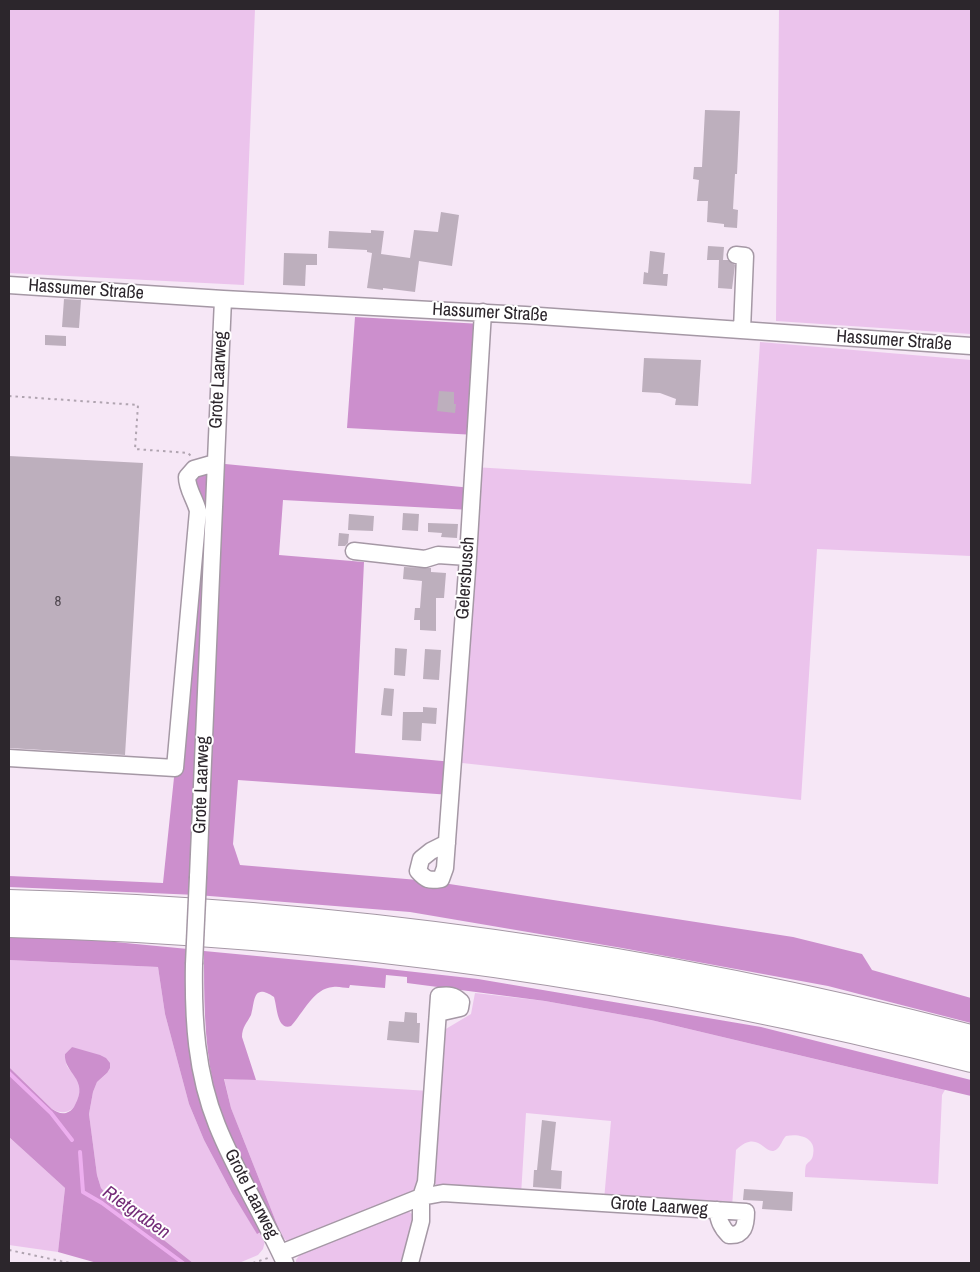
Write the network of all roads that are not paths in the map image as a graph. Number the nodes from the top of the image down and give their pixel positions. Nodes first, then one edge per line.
1 (736, 255) dead end
2 (9, 285) edge
3 (223, 299) junction
4 (483, 312) junction
5 (742, 330) junction
6 (971, 346) edge
7 (209, 465) junction
8 (354, 551) dead end
9 (468, 557) junction
10 (9, 758) edge
11 (447, 843) dead end
12 (9, 902) edge
13 (9, 924) edge
14 (438, 1013) dead end
15 (971, 1037) edge
16 (971, 1060) edge
17 (421, 1197) junction
18 (717, 1210) dead end
19 (283, 1258) edge
20 (410, 1263) edge

1 - 5 street
2 - 3 street, Hassumer Straße
3 - 4 street, Hassumer Straße
3 - 7 street, Grote Laarweg
4 - 5 street, Hassumer Straße
4 - 9 street, Gelersbusch
5 - 6 street, Hassumer Straße
7 - 10 street
7 - 19 street, Grote Laarweg, bridge
8 - 9 street
9 - 11 street, Gelersbusch
12 - 15 highway
13 - 16 highway
14 - 17 street
17 - 18 street, Grote Laarweg
17 - 19 street, Grote Laarweg
17 - 20 street

